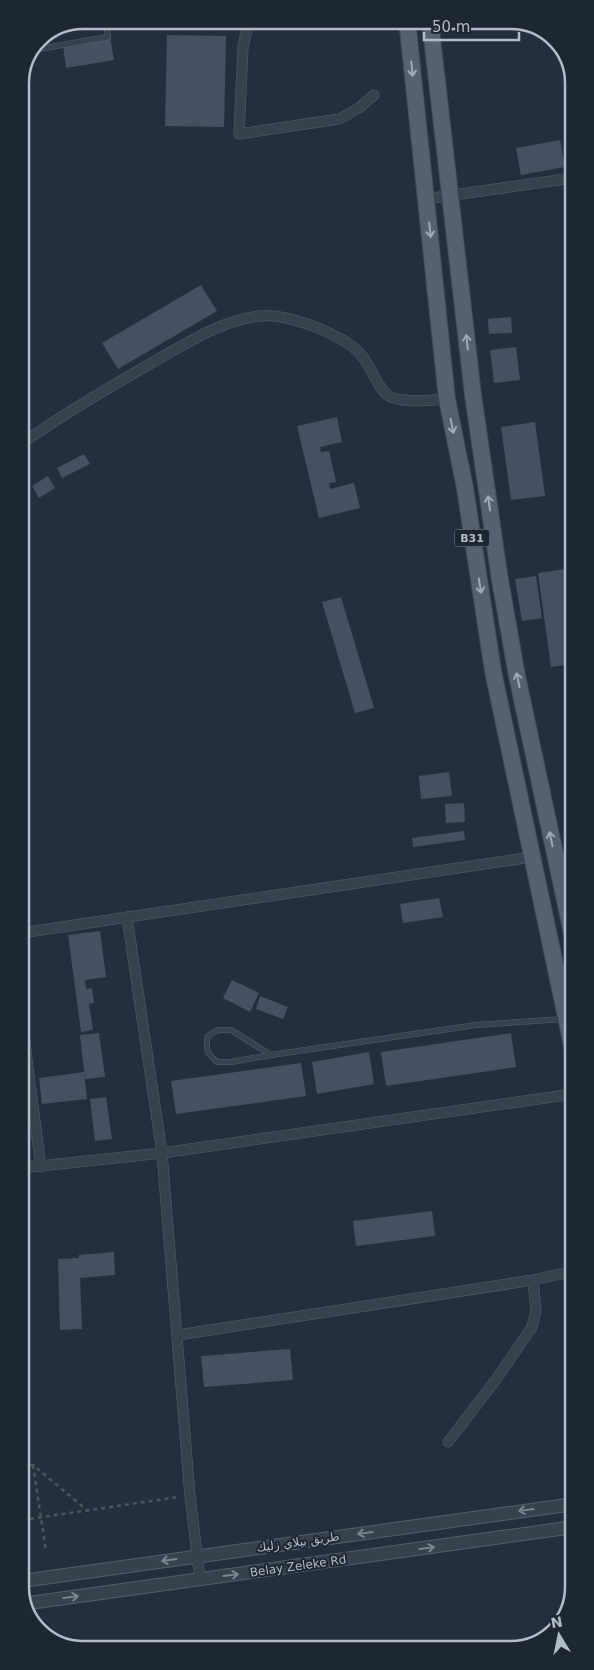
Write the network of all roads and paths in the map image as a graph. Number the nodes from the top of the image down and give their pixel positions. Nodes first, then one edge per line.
1 (107, 29) edge
2 (247, 29) edge
3 (408, 29) edge
4 (431, 29) edge
5 (41, 49) edge
6 (374, 95) dead end
7 (565, 179) edge
8 (451, 196) junction
9 (426, 199) junction
10 (447, 399) junction
11 (29, 438) edge
12 (544, 806) junction
13 (524, 811) junction
14 (532, 857) junction
15 (565, 902) edge
16 (128, 917) junction
17 (29, 932) edge
18 (565, 1010) edge
19 (565, 1019) edge
20 (271, 1055) junction
21 (29, 1093) edge
22 (565, 1095) edge
23 (162, 1153) junction
24 (41, 1167) junction
25 (29, 1168) edge
26 (565, 1273) edge
27 (533, 1280) junction
28 (178, 1335) junction
29 (448, 1442) dead end
30 (33, 1465) junction
31 (29, 1466) edge
32 (190, 1496) junction
33 (565, 1505) edge
34 (88, 1511) junction
35 (41, 1518) junction
36 (29, 1519) edge
37 (565, 1528) edge
38 (46, 1551) dead end
39 (197, 1557) junction
40 (200, 1579) junction
41 (29, 1580) edge
42 (31, 1603) edge

1 - 5 lane
2 - 6 street
3 -> 9 main road, B31
4 - 8 main road, B31
7 - 8 street
8 - 9 street
12 -> 8 main road, B31
9 -> 10 main road, B31
10 - 11 street
10 -> 13 main road, B31
12 - 13 main road
15 -> 12 main road, B31
13 - 14 main road, B31
14 - 16 street
14 - 18 main road, B31
16 - 17 street
16 - 23 street
19 - 20 lane
20 - 20 lane
21 - 24 street
22 - 23 street
23 - 24 street
23 - 28 street
24 - 25 street
26 - 27 street
27 - 28 street
27 - 29 street
28 - 32 street
30 - 31 path
30 - 34 path
30 - 35 path
32 - 34 path
32 - 39 street
33 -> 39 street, طريق بيلاي زليك
34 - 35 path
35 - 36 path
35 - 38 path
40 -> 37 street, Belay Zeleke Rd
39 - 40 street
39 -> 41 street, طريق بيلاي زليك
42 -> 40 street, Belay Zeleke Rd

